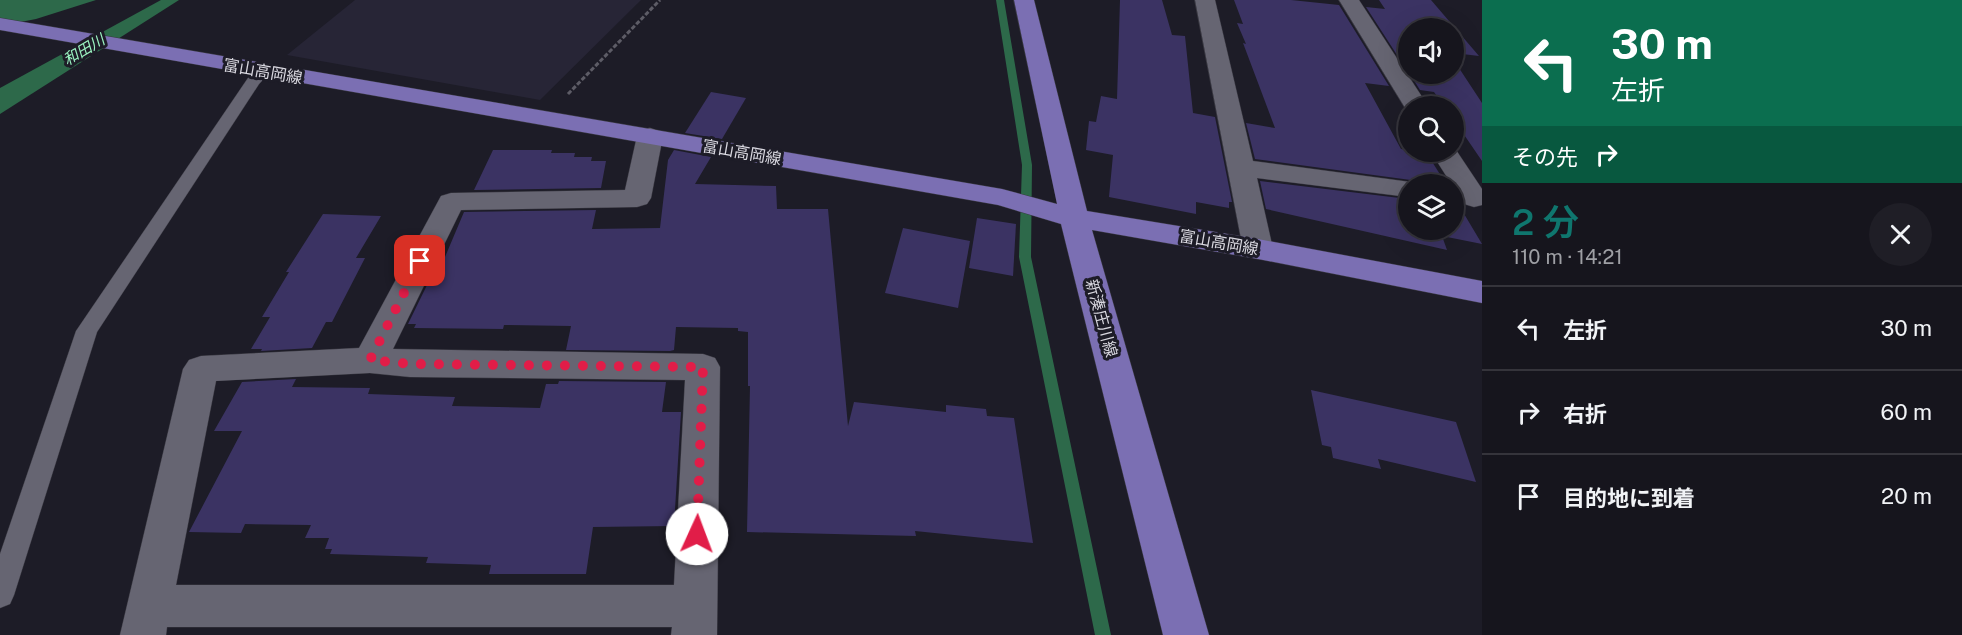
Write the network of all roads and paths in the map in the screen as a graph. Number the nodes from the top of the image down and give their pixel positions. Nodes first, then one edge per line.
1 (660, 0) edge
2 (1024, 0) edge
3 (1205, 0) edge
4 (1349, 0) edge
5 (0, 24) edge
6 (260, 70) junction
7 (1410, 96) edge
8 (542, 119) junction
9 (650, 136) junction
10 (1450, 162) edge
11 (1242, 168) junction
12 (1398, 188) edge
13 (1470, 197) edge
14 (1074, 218) junction
15 (1258, 249) junction
16 (1482, 292) edge
17 (370, 360) junction
18 (0, 595) edge
19 (147, 620) edge
20 (694, 620) edge
21 (1186, 635) edge

1 - 8 path
2 - 14 main road, 新湊庄川線
3 - 11 street
4 - 7 street
5 - 6 main road, 富山高岡線
6 - 8 main road, 富山高岡線
6 - 18 lane
8 - 9 main road, 富山高岡線
9 - 14 main road, 富山高岡線
9 - 17 street
10 - 13 street
11 - 12 street
11 - 15 street
14 - 15 main road, 富山高岡線
14 - 21 main road, 新湊庄川線
15 - 16 main road, 富山高岡線
17 - 19 street
17 - 20 street
19 - 20 street

